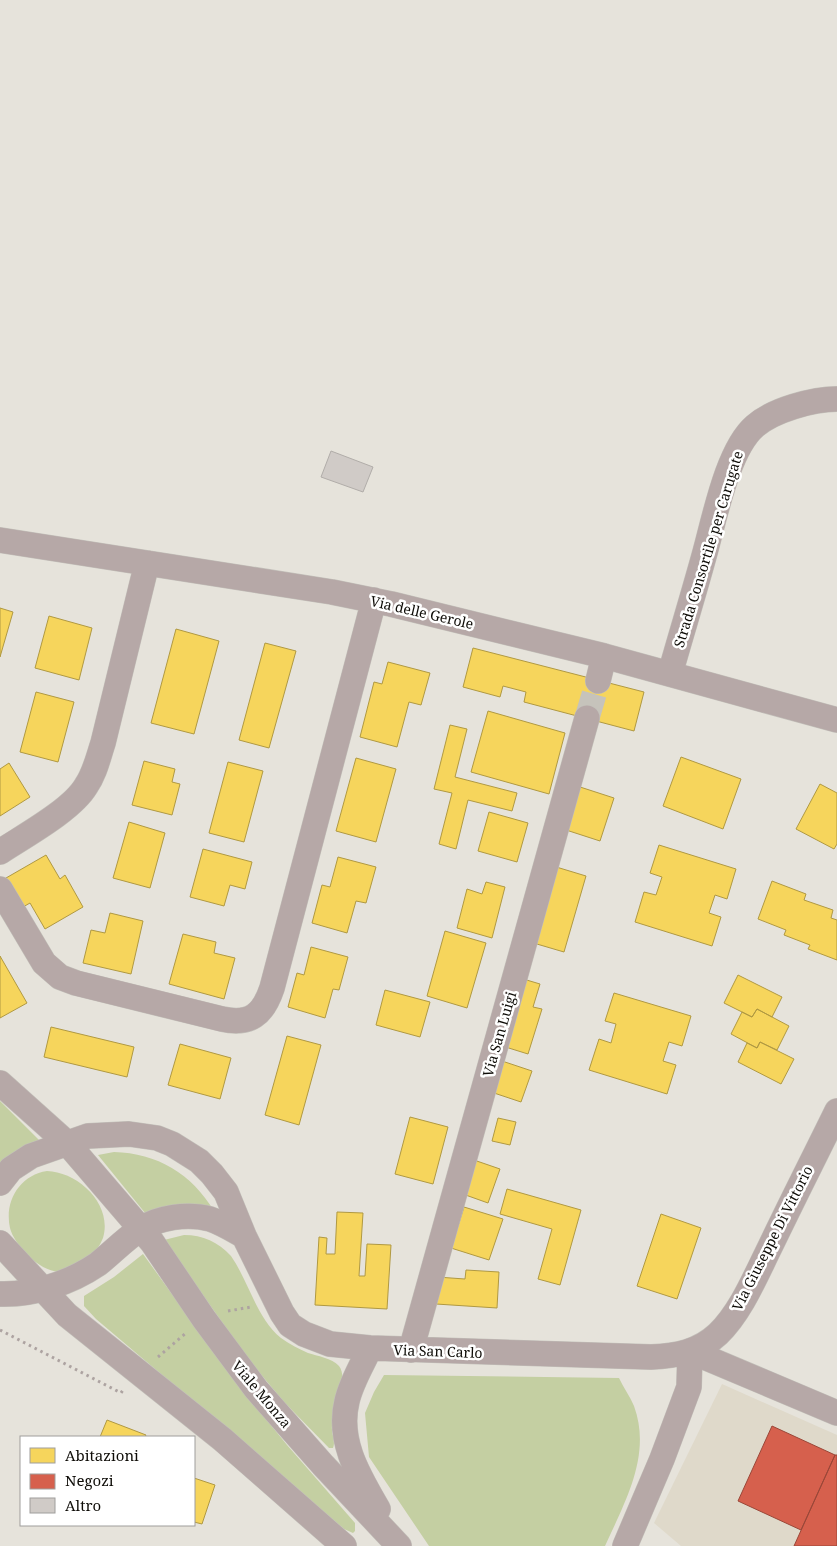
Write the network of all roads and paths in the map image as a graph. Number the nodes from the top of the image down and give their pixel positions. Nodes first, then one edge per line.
1 (837, 399) edge
2 (0, 540) edge
3 (147, 563) junction
4 (374, 600) junction
5 (604, 656) junction
6 (670, 674) junction
7 (598, 681) tunnel mouth
8 (587, 718) tunnel mouth
9 (837, 720) edge
10 (0, 852) edge
11 (0, 889) edge
12 (0, 1083) edge
13 (837, 1111) edge
14 (68, 1144) junction
15 (0, 1182) edge
16 (140, 1229) junction
17 (244, 1236) junction
18 (0, 1244) edge
19 (43, 1290) junction
20 (0, 1294) edge
21 (370, 1348) junction
22 (411, 1350) junction
23 (690, 1351) junction
24 (837, 1413) edge
25 (344, 1546) edge
26 (399, 1546) edge
27 (625, 1546) edge

1 - 6 street, Strada Consortile per Carugate
2 - 3 street, Via delle Gerole
3 - 4 street, Via delle Gerole
3 - 10 street
4 - 5 street, Via delle Gerole
4 - 11 street
5 - 6 street, Via delle Gerole
5 - 7 street
6 - 9 street, Via delle Gerole
8 - 22 street, Via San Luigi
12 - 14 street, Viale Monza
13 - 23 street, Via Giuseppe Di Vittorio
14 - 15 street
14 - 16 street, Viale Monza
14 - 17 street, Via San Carlo
16 - 17 street
16 - 19 street
16 - 26 street, Viale Monza
17 - 21 street, Via San Carlo
18 - 19 street
19 - 20 street
19 - 25 street
21 - 22 street, Via San Carlo
21 - 26 street
22 - 23 street, Via San Carlo
23 - 24 street
23 - 27 street

